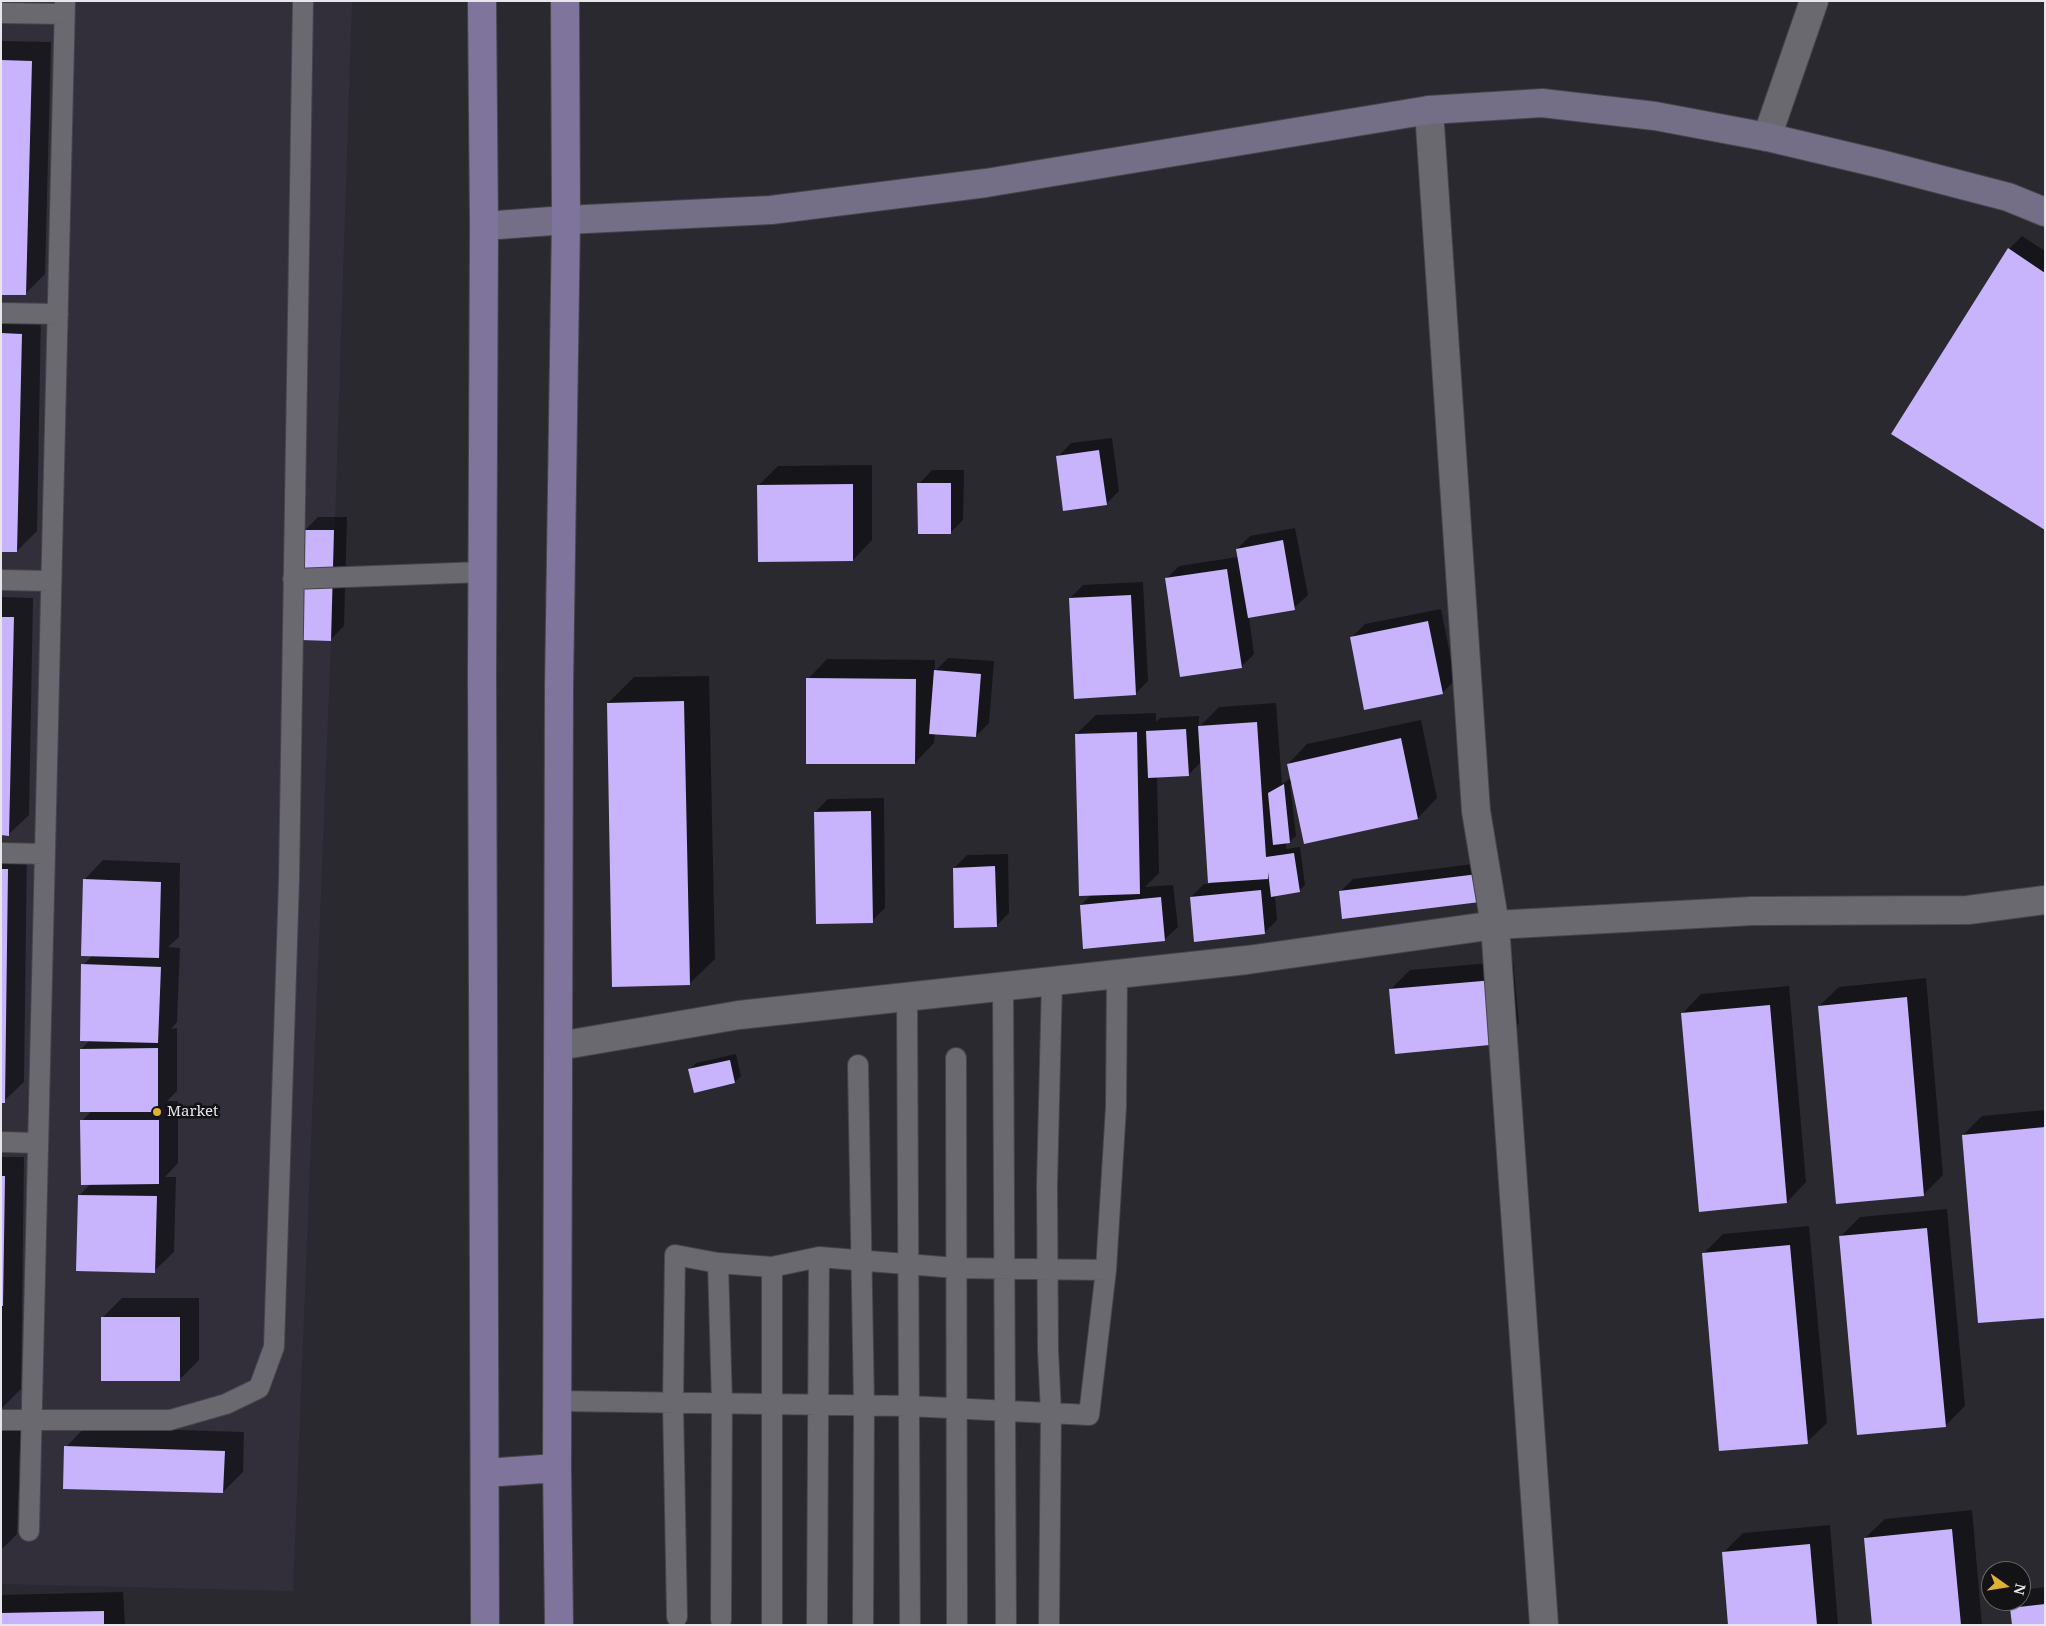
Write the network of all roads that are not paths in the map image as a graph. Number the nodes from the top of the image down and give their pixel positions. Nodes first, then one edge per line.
1 (303, 1) edge
2 (482, 1) edge
3 (565, 1) edge
4 (1814, 1) edge
5 (65, 8) edge
6 (1, 13) edge
7 (1429, 110) junction
8 (1767, 137) junction
9 (2045, 212) edge
10 (566, 220) junction
11 (484, 226) junction
12 (1, 313) edge
13 (58, 314) junction
14 (482, 572) junction
15 (293, 579) junction
16 (1, 580) edge
17 (51, 581) junction
18 (1, 853) edge
19 (45, 854) junction
20 (2045, 900) edge
21 (1495, 925) junction
22 (1117, 974) junction
23 (1052, 980) junction
24 (1004, 986) junction
25 (907, 996) junction
26 (559, 1046) junction
27 (956, 1058) dead end
28 (858, 1066) dead end
29 (1, 1142) edge
30 (38, 1143) junction
31 (819, 1257) junction
32 (862, 1260) junction
33 (718, 1263) junction
34 (909, 1264) junction
35 (772, 1267) junction
36 (956, 1268) junction
37 (1006, 1269) junction
38 (1048, 1270) junction
39 (1106, 1270) junction
40 (558, 1401) junction
41 (674, 1403) junction
42 (722, 1404) junction
43 (772, 1404) junction
44 (817, 1404) junction
45 (864, 1405) junction
46 (909, 1406) junction
47 (956, 1408) junction
48 (1006, 1411) junction
49 (1051, 1413) junction
50 (1, 1420) edge
51 (32, 1420) junction
52 (557, 1468) junction
53 (485, 1473) junction
54 (29, 1531) dead end
55 (677, 1617) dead end
56 (721, 1620) dead end
57 (772, 1623) dead end
58 (485, 1625) edge
59 (559, 1625) edge
60 (817, 1625) edge
61 (863, 1625) edge
62 (910, 1625) edge
63 (957, 1625) edge
64 (1006, 1625) edge
65 (1049, 1625) edge
66 (1544, 1625) edge

1 - 15 lane
2 - 11 main road
3 - 10 main road
4 - 8 street
5 - 6 lane
5 - 13 lane
7 - 8 main road
7 - 10 main road
7 - 21 street
8 - 9 main road
10 - 11 main road
10 - 26 main road
11 - 14 main road
12 - 13 lane
13 - 17 lane
14 - 15 lane
14 - 53 main road
15 - 51 lane
16 - 17 lane
17 - 19 lane
18 - 19 lane
19 - 30 lane
20 - 21 street
21 - 22 street
21 - 66 street
22 - 23 street
22 - 39 lane
23 - 24 street
23 - 38 lane
24 - 25 street
24 - 37 lane
25 - 26 street
25 - 34 lane
26 - 40 main road
27 - 36 lane
28 - 32 lane
29 - 30 lane
30 - 51 lane
31 - 32 lane
31 - 35 lane
31 - 44 lane
32 - 34 lane
32 - 45 lane
33 - 35 lane
33 - 41 lane
33 - 42 lane
34 - 36 lane
34 - 46 lane
35 - 43 lane
36 - 37 lane
36 - 47 lane
37 - 38 lane
37 - 48 lane
38 - 39 lane
38 - 49 lane
39 - 49 lane
40 - 41 lane
40 - 52 main road
41 - 42 lane
41 - 55 lane
42 - 43 lane
42 - 56 lane
43 - 44 lane
43 - 57 lane
44 - 45 lane
44 - 60 lane
45 - 46 lane
45 - 61 lane
46 - 47 lane
46 - 62 lane
47 - 48 lane
47 - 63 lane
48 - 49 lane
48 - 64 lane
49 - 65 lane
50 - 51 lane
51 - 54 lane
52 - 53 main road
52 - 59 main road
53 - 58 main road

